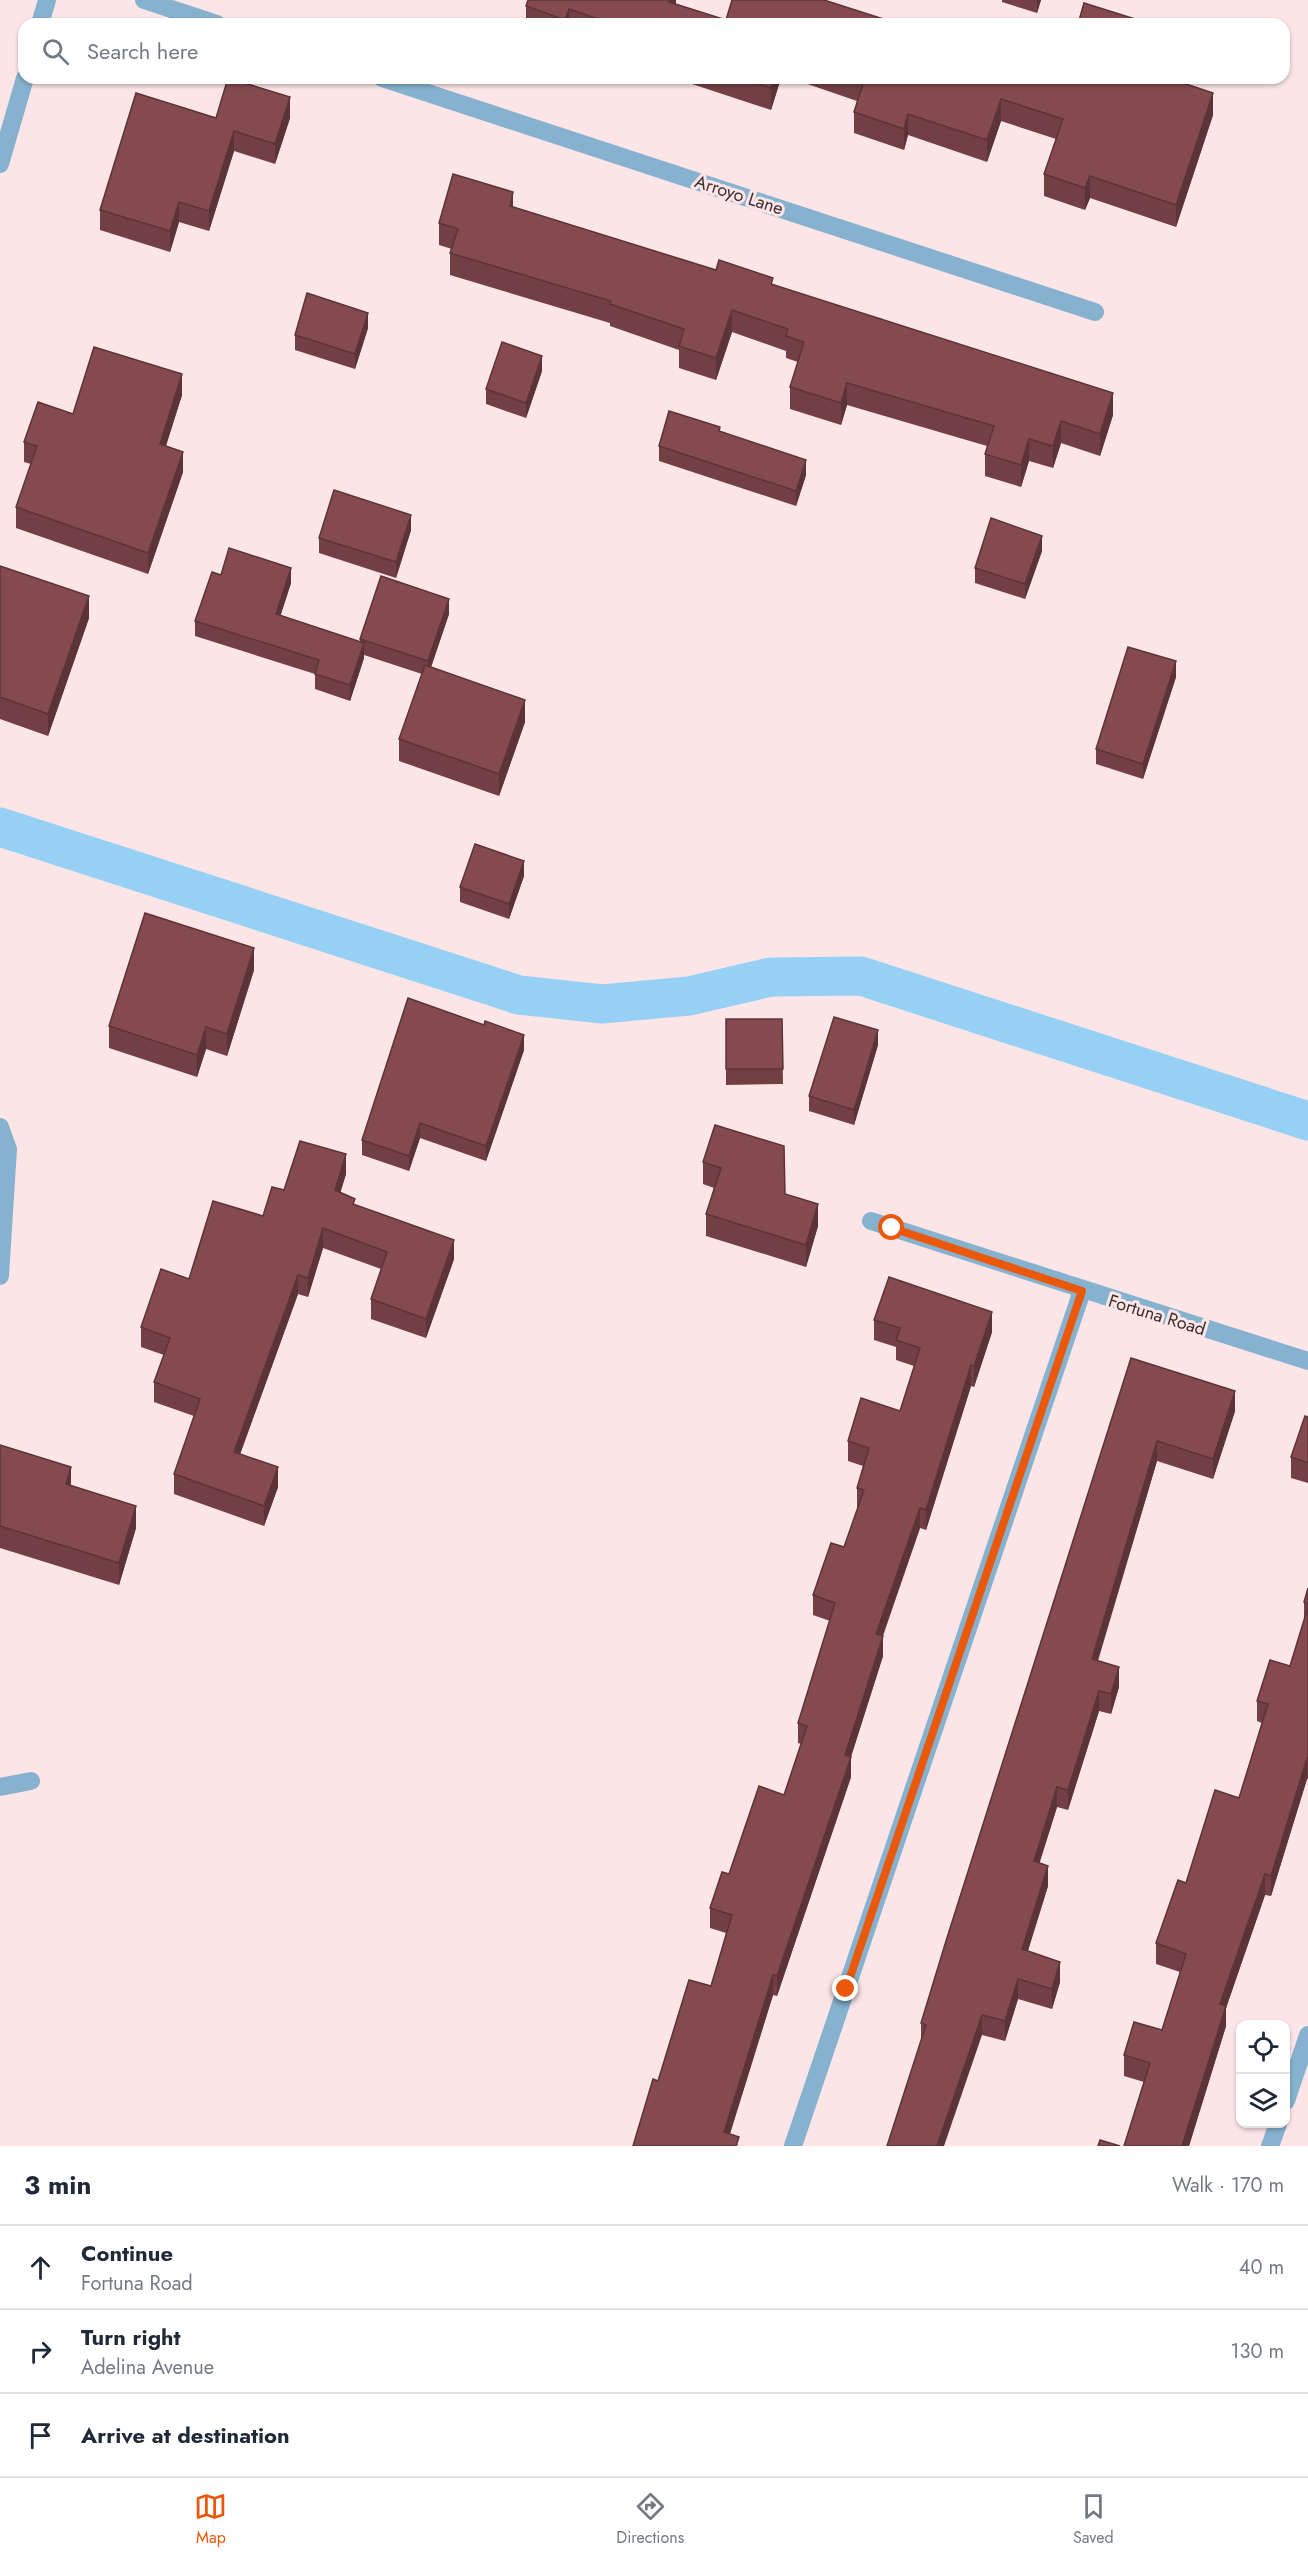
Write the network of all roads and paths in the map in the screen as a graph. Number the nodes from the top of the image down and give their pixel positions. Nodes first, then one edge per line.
1 (47, 0) edge
2 (144, 0) edge
3 (42, 18) edge
4 (199, 18) edge
5 (23, 84) edge
6 (400, 84) edge
7 (0, 164) edge
8 (1095, 312) dead end
9 (0, 1127) edge
10 (2, 1217) edge
11 (871, 1221) dead end
12 (0, 1276) edge
13 (1082, 1291) junction
14 (1308, 1361) edge
15 (31, 1781) dead end
16 (0, 1787) edge
17 (1308, 2035) edge
18 (1290, 2089) edge
19 (1277, 2128) edge
20 (793, 2146) edge
21 (1270, 2146) edge

1 - 3 street
2 - 4 street
5 - 7 street
6 - 8 street, Arroyo Lane
9 - 10 street
10 - 12 street
11 - 13 street, Fortuna Road
13 - 14 street, Fortuna Road
13 - 20 street
15 - 16 street
17 - 18 street
19 - 21 street

